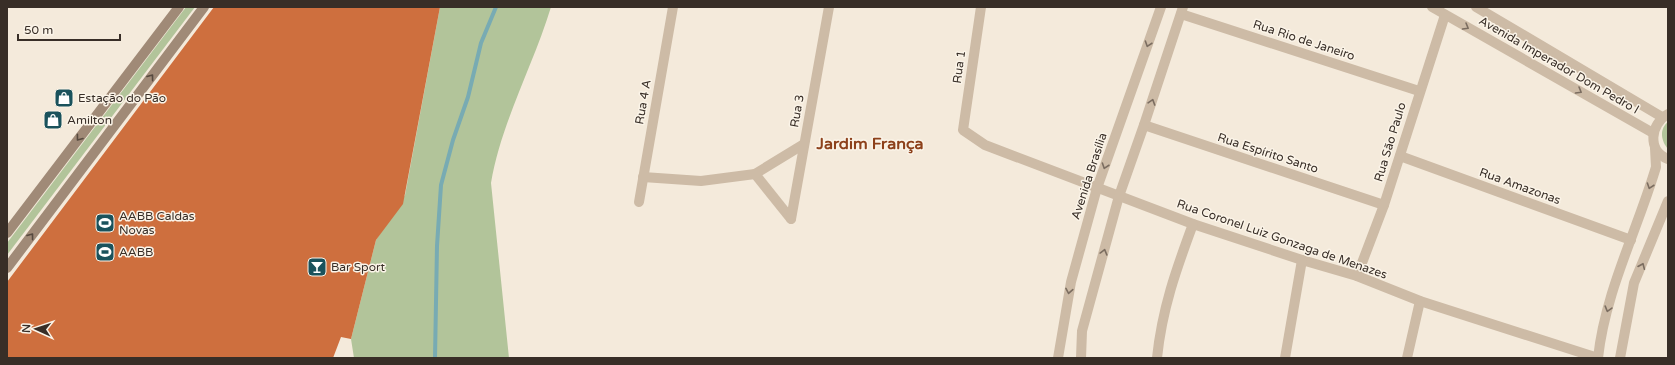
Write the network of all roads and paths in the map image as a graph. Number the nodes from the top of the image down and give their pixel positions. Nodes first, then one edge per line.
1 (179, 7) edge
2 (204, 7) edge
3 (673, 7) edge
4 (829, 7) edge
5 (981, 7) edge
6 (1161, 7) edge
7 (1432, 7) edge
8 (1476, 7) edge
9 (1182, 10) edge
10 (1445, 15) junction
11 (1420, 91) junction
12 (1665, 116) edge
13 (1144, 125) junction
14 (963, 130) joint
15 (1653, 134) junction
16 (804, 144) junction
17 (1655, 148) junction
18 (1400, 156) junction
19 (1668, 159) edge
20 (755, 174) junction
21 (643, 177) junction
22 (1097, 188) junction
23 (1119, 196) junction
24 (1668, 201) edge
25 (639, 202) dead end
26 (1384, 205) junction
27 (1193, 224) junction
28 (7, 233) edge
29 (1631, 240) junction
30 (1302, 260) junction
31 (7, 268) edge
32 (1356, 276) junction
33 (1420, 301) junction
34 (1058, 358) edge
35 (1081, 358) edge
36 (1157, 358) edge
37 (1285, 358) edge
38 (1406, 358) edge
39 (1598, 358) edge
40 (1620, 358) edge

1 -> 28 main road
31 -> 2 main road
3 - 21 street, Rua 4 A
4 - 16 street, Rua 3
5 - 14 street, Rua 1
6 -> 22 street, Avenida Brasília
7 - 10 street, Avenida Imperador Dom Pedro l
8 - 12 street, Avenida Imperador Dom Pedro l
9 - 11 street, Rua Rio de Janeiro
13 -> 9 street
10 - 11 street, Rua São Paulo
10 -> 15 street, Avenida Imperador Dom Pedro l
11 - 18 street, Rua São Paulo
12 - 15 street
13 - 23 street
13 - 26 street, Rua Espírito Santo
14 - 22 street, Rua Coronel Luiz Gonzaga de Menazes
15 - 17 street
16 - 20 street
16 - 20 street, Rua 3
17 - 19 street
17 -> 29 street
18 - 26 street, Rua São Paulo
18 - 29 street, Rua Amazonas
20 - 21 street
21 - 25 street, Rua 4 A
22 - 23 street, Rua Coronel Luiz Gonzaga de Menazes
22 -> 34 street, Avenida Brasília
23 - 27 street, Rua Coronel Luiz Gonzaga de Menazes
35 -> 23 street
40 -> 24 street
26 - 32 street, Rua São Paulo
27 - 30 street, Rua Coronel Luiz Gonzaga de Menazes
27 - 36 street
29 -> 39 street
30 - 32 street, Rua Coronel Luiz Gonzaga de Menazes
30 - 37 street
32 - 33 street, Rua Coronel Luiz Gonzaga de Menazes
33 - 38 street
33 - 39 street, Rua Coronel Luiz Gonzaga de Menazes

